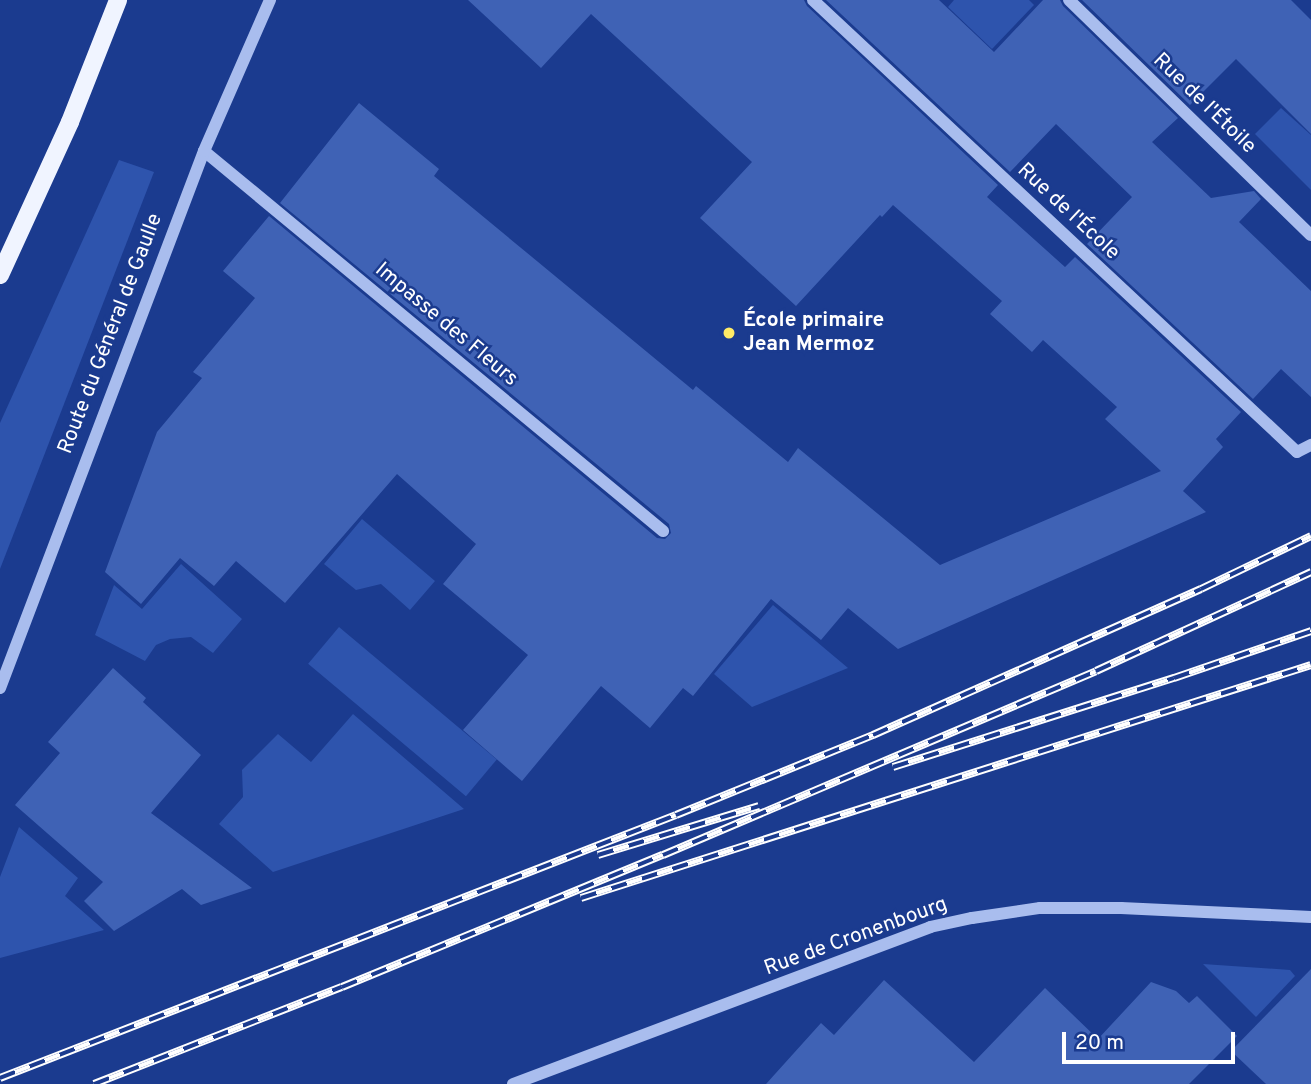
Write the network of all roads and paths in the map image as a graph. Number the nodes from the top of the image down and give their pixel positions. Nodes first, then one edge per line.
1 (118, 0) edge
2 (270, 0) edge
3 (814, 0) edge
4 (1069, 0) edge
5 (204, 150) junction
6 (1311, 235) edge
7 (0, 275) edge
8 (1311, 445) edge
9 (663, 531) dead end
10 (0, 688) edge
11 (1311, 917) edge
12 (513, 1084) edge

1 - 7 main road
2 - 5 street, Route du Général de Gaulle
3 - 8 street, Rue de l'École
4 - 6 street, Rue de l'Étoile
5 - 9 street, Impasse des Fleurs
5 - 10 street, Route du Général de Gaulle
11 - 12 street, Rue de Cronenbourg

